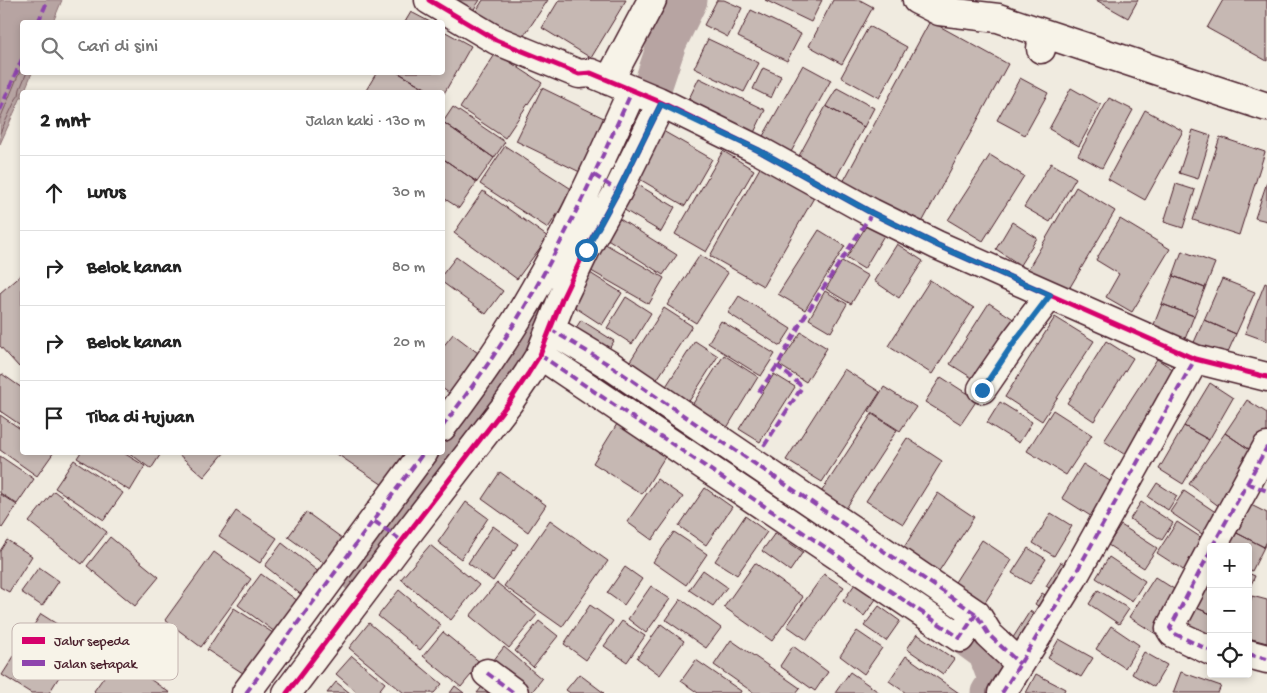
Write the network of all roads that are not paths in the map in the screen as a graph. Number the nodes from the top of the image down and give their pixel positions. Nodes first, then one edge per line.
1 (429, 0) edge
2 (652, 0) edge
3 (917, 0) edge
4 (639, 94) junction
5 (1267, 106) edge
6 (594, 175) junction
7 (618, 191) junction
8 (1050, 295) junction
9 (546, 339) junction
10 (1195, 359) junction
11 (1267, 377) edge
12 (982, 390) dead end
13 (445, 423) edge
14 (1267, 447) edge
15 (422, 455) edge
16 (1257, 487) edge
17 (374, 521) junction
18 (402, 541) junction
19 (1216, 543) edge
20 (1207, 558) edge
21 (1207, 649) edge
22 (1252, 655) edge
23 (1267, 659) edge
24 (1020, 664) junction
25 (487, 673) dead end
26 (246, 693) edge
27 (287, 693) edge
28 (514, 693) edge
29 (1002, 693) edge

1 - 4 street
2 - 4 street
3 - 5 street
4 - 6 street
4 - 7 street
4 - 8 street
6 - 7 street
6 - 13 street
7 - 9 street
8 - 10 street
8 - 12 street
9 - 18 street
9 - 24 street
10 - 11 street
10 - 24 street
14 - 16 street
15 - 17 street
16 - 19 street
17 - 18 street
17 - 26 street
18 - 27 street
20 - 21 street
22 - 23 street
24 - 29 street
25 - 28 street

